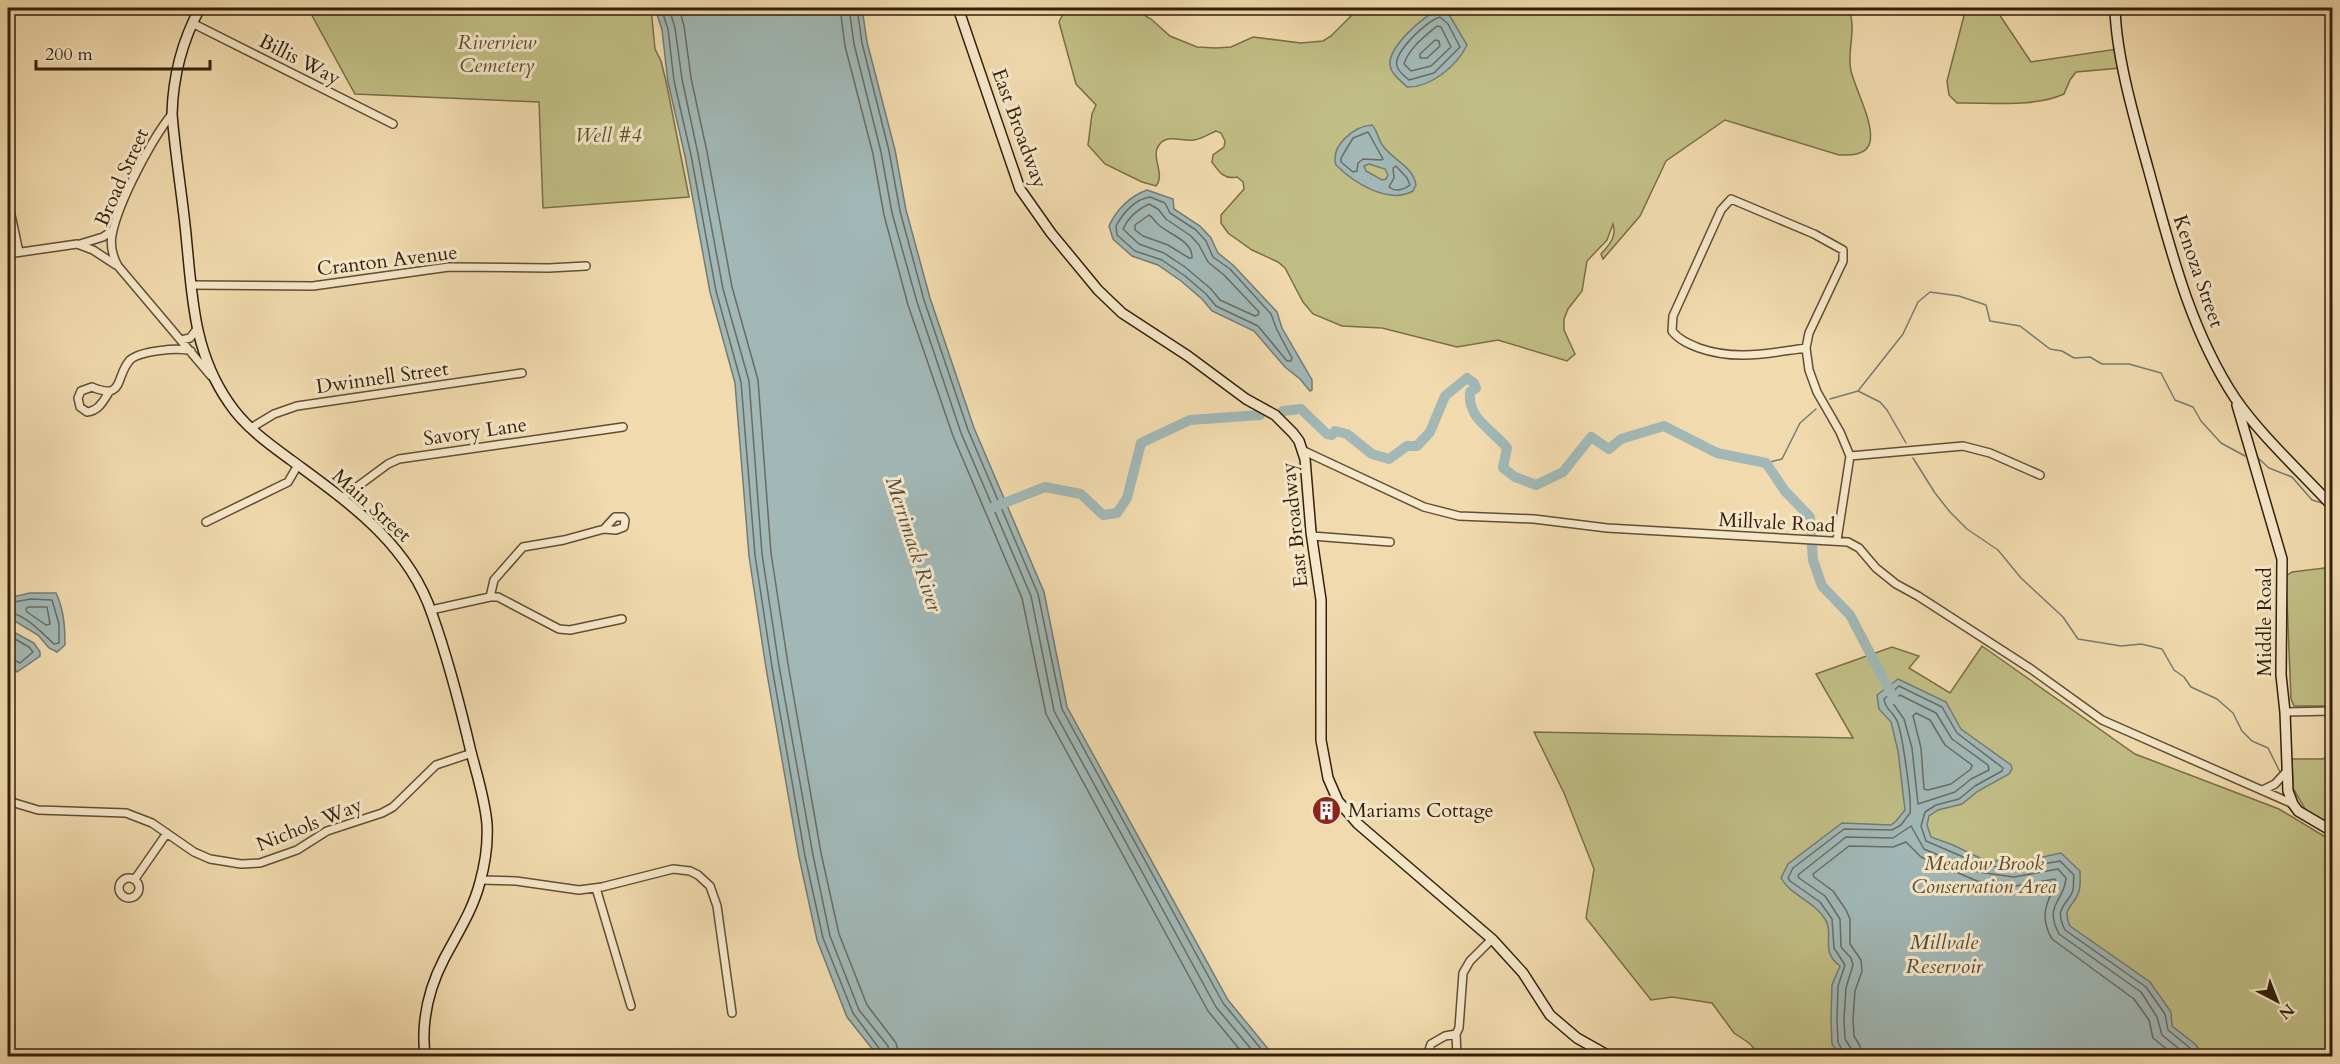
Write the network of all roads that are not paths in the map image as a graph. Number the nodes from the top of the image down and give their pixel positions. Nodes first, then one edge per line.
1 (200, 8) edge
2 (958, 8) edge
3 (2115, 8) edge
4 (192, 23) junction
5 (172, 114) junction
6 (393, 124) dead end
7 (8, 201) edge
8 (113, 230) junction
9 (77, 244) junction
10 (19, 252) junction
11 (8, 254) edge
12 (586, 266) dead end
13 (119, 267) junction
14 (191, 285) junction
15 (197, 329) junction
16 (181, 340) junction
17 (1806, 348) junction
18 (190, 351) junction
19 (522, 373) dead end
20 (214, 380) junction
21 (109, 392) junction
22 (2235, 397) junction
23 (623, 427) dead end
24 (251, 428) junction
25 (1304, 451) junction
26 (1850, 456) junction
27 (298, 465) junction
28 (2040, 475) dead end
29 (342, 498) junction
30 (2332, 506) edge
31 (206, 522) dead end
32 (604, 529) dead end
33 (1312, 536) junction
34 (1837, 540) junction
35 (1390, 542) dead end
36 (490, 597) junction
37 (431, 610) junction
38 (621, 619) dead end
39 (2332, 711) edge
40 (2285, 712) junction
41 (472, 753) junction
42 (2286, 772) junction
43 (2263, 790) junction
44 (8, 801) edge
45 (2293, 804) junction
46 (2332, 831) edge
47 (167, 833) junction
48 (135, 879) dead end
49 (481, 880) junction
50 (596, 888) junction
51 (1492, 939) junction
52 (631, 1006) dead end
53 (732, 1013) dead end
54 (1456, 1034) junction
55 (425, 1056) edge
56 (1427, 1056) edge
57 (1457, 1056) edge
58 (1609, 1056) edge

1 - 4 street, Main Street
2 - 25 street, East Broadway
3 - 22 street, Kenoza Street
4 - 5 street, Main Street
4 - 6 street, Billis Way
5 - 8 street, Broad Street
5 - 14 street, Main Street
7 - 10 street
8 - 9 street
8 - 13 street, Broad Street
9 - 10 street
9 - 13 street
10 - 11 street
12 - 14 street, Cranton Avenue
13 - 16 street, Broad Street
14 - 15 street, Main Street
15 - 16 street
15 - 20 street, Main Street
16 - 18 street, Broad Street
17 - 17 street
17 - 26 street
18 - 20 street, Broad Street
18 - 21 street
19 - 24 street, Dwinnell Street
20 - 24 street, Main Street
21 - 21 street
22 - 30 street, Kenoza Street
22 - 40 street, Middle Road
23 - 29 street, Savory Lane
24 - 27 street, Main Street
25 - 33 street, East Broadway
25 - 34 street, Millvale Road
26 - 28 street
26 - 34 street
27 - 29 street, Main Street
27 - 31 street
29 - 37 street, Main Street
32 - 36 street
33 - 35 street
33 - 51 street, East Broadway
34 - 43 street, Millvale Road
36 - 37 street
36 - 38 street
37 - 41 street, Main Street
39 - 40 street
40 - 42 street, Middle Road
41 - 47 street, Nichols Way
41 - 49 street, Main Street
42 - 43 street
42 - 45 street, Middle Road
43 - 45 street, Millvale Road
44 - 47 street, Nichols Way
45 - 46 street
47 - 48 street
49 - 50 street
49 - 55 street, Main Street
50 - 52 street
50 - 53 street
51 - 54 street
51 - 58 street, East Broadway
54 - 56 street
54 - 57 street

